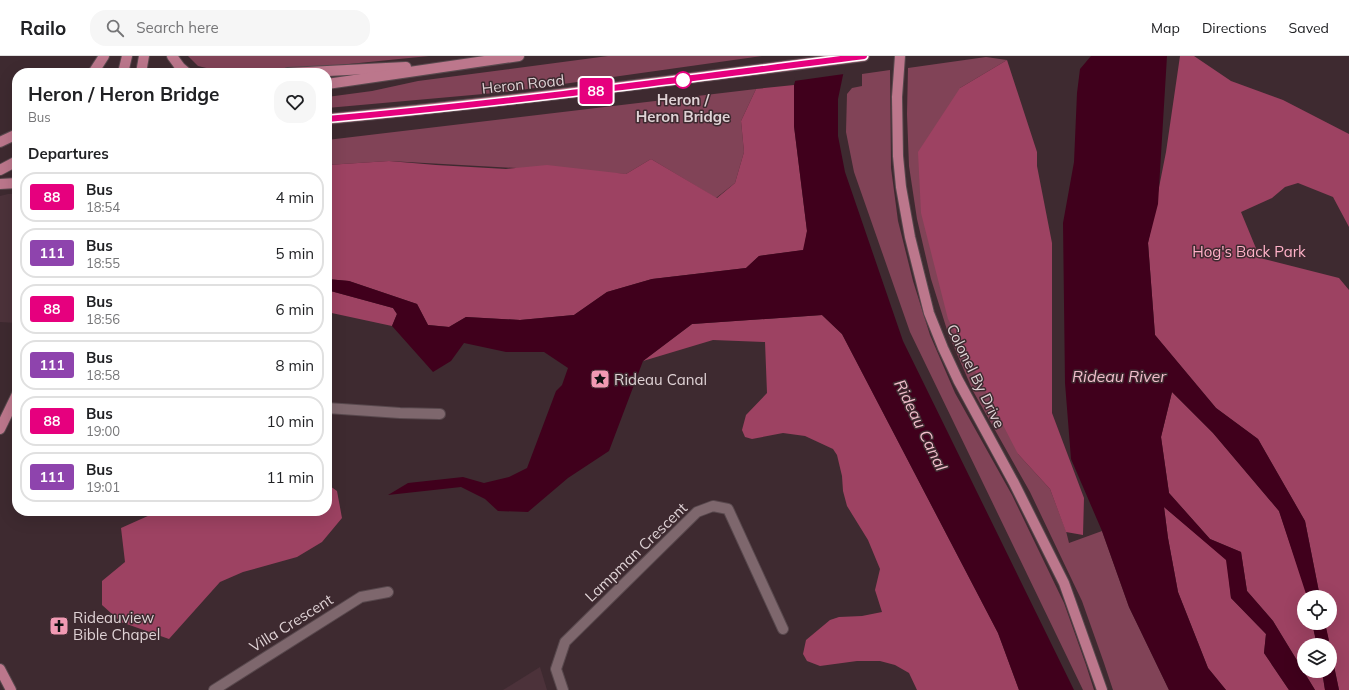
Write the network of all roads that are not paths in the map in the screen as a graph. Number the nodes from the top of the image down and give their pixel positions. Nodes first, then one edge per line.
1 (104, 56) edge
2 (127, 56) edge
3 (144, 56) edge
4 (172, 56) edge
5 (519, 56) edge
6 (864, 56) edge
7 (900, 56) edge
8 (456, 65) junction
9 (96, 68) edge
10 (124, 68) edge
11 (142, 68) edge
12 (181, 68) edge
13 (332, 70) edge
14 (332, 83) edge
15 (332, 119) edge
16 (12, 136) edge
17 (0, 142) edge
18 (12, 164) edge
19 (0, 170) edge
20 (0, 184) edge
21 (12, 184) edge
22 (12, 404) edge
23 (332, 408) edge
24 (440, 414) dead end
25 (0, 429) edge
26 (388, 592) dead end
27 (783, 629) dead end
28 (0, 669) edge
29 (11, 690) edge
30 (214, 690) edge
31 (563, 690) edge
32 (1102, 690) edge

1 - 9 main road
2 - 10 main road
3 - 11 main road
4 - 12 main road
5 - 8 main road, Heron Road
6 - 15 main road, Heron Road
7 - 32 main road, Colonel By Drive
8 - 13 main road
8 - 14 main road, Heron Road
16 - 17 main road
18 - 19 main road
20 - 21 main road
22 - 25 main road
23 - 24 street
26 - 30 street, Villa Crescent
27 - 31 street, Lampman Crescent
28 - 29 main road

